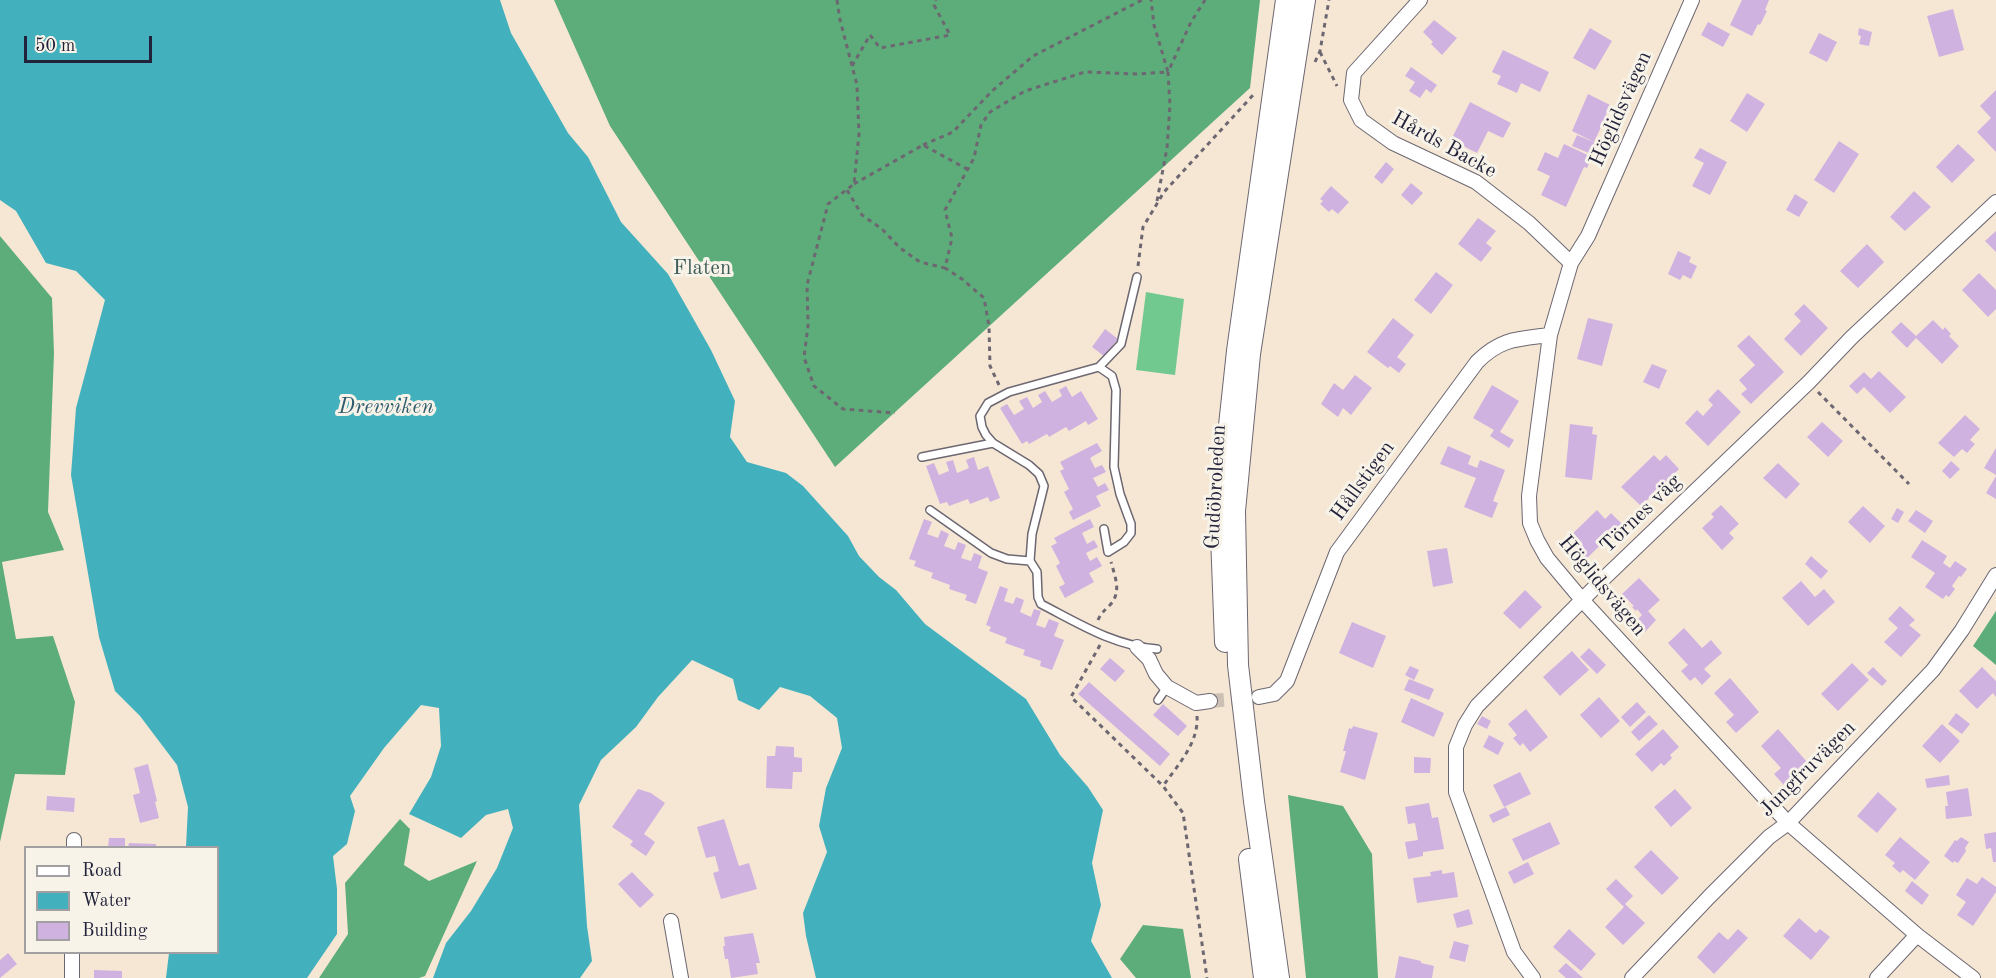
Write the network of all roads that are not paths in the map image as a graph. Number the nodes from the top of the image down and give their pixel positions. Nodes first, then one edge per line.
1 (1286, 0) edge
2 (1305, 0) edge
3 (1420, 0) edge
4 (1692, 0) edge
5 (1996, 202) edge
6 (1571, 263) junction
7 (1137, 277) road end
8 (1550, 336) junction
9 (1099, 366) junction
10 (993, 442) junction
11 (922, 457) dead end
12 (930, 510) dead end
13 (1104, 529) dead end
14 (1030, 561) junction
15 (1996, 575) edge
16 (1583, 601) junction
17 (1137, 647) junction
18 (1157, 649) dead end
19 (1167, 687) junction
20 (1260, 697) tunnel mouth
21 (1158, 700) dead end
22 (1210, 701) tunnel mouth
23 (1788, 823) junction
24 (671, 921) dead end
25 (1917, 935) junction
26 (72, 954) edge
27 (72, 978) edge
28 (681, 978) edge
29 (1264, 978) edge
30 (1279, 978) edge
31 (1533, 978) edge
32 (1632, 978) edge
33 (1877, 978) edge
34 (1972, 978) edge

1 - 29 main road, Gudöbroleden
2 - 30 main road, Gudöbroleden
3 - 6 street, Hårds Backe
4 - 6 street, Höglidsvägen
5 - 16 street, Törnes väg
6 - 8 street, Höglidsvägen
7 - 9 lane
8 - 16 street, Höglidsvägen
8 - 20 street, Hållstigen
9 - 10 lane
9 - 13 lane
10 - 11 lane
10 - 14 lane
12 - 14 lane
14 - 17 lane
15 - 23 street, Jungfruvägen
16 - 23 street, Höglidsvägen
16 - 31 street, Törnes väg
17 - 18 lane
17 - 19 street
19 - 21 lane
19 - 22 street
23 - 25 street, Höglidsvägen
23 - 32 street, Jungfruvägen
24 - 28 street
25 - 33 street
25 - 34 street, Höglidsvägen
26 - 27 street

